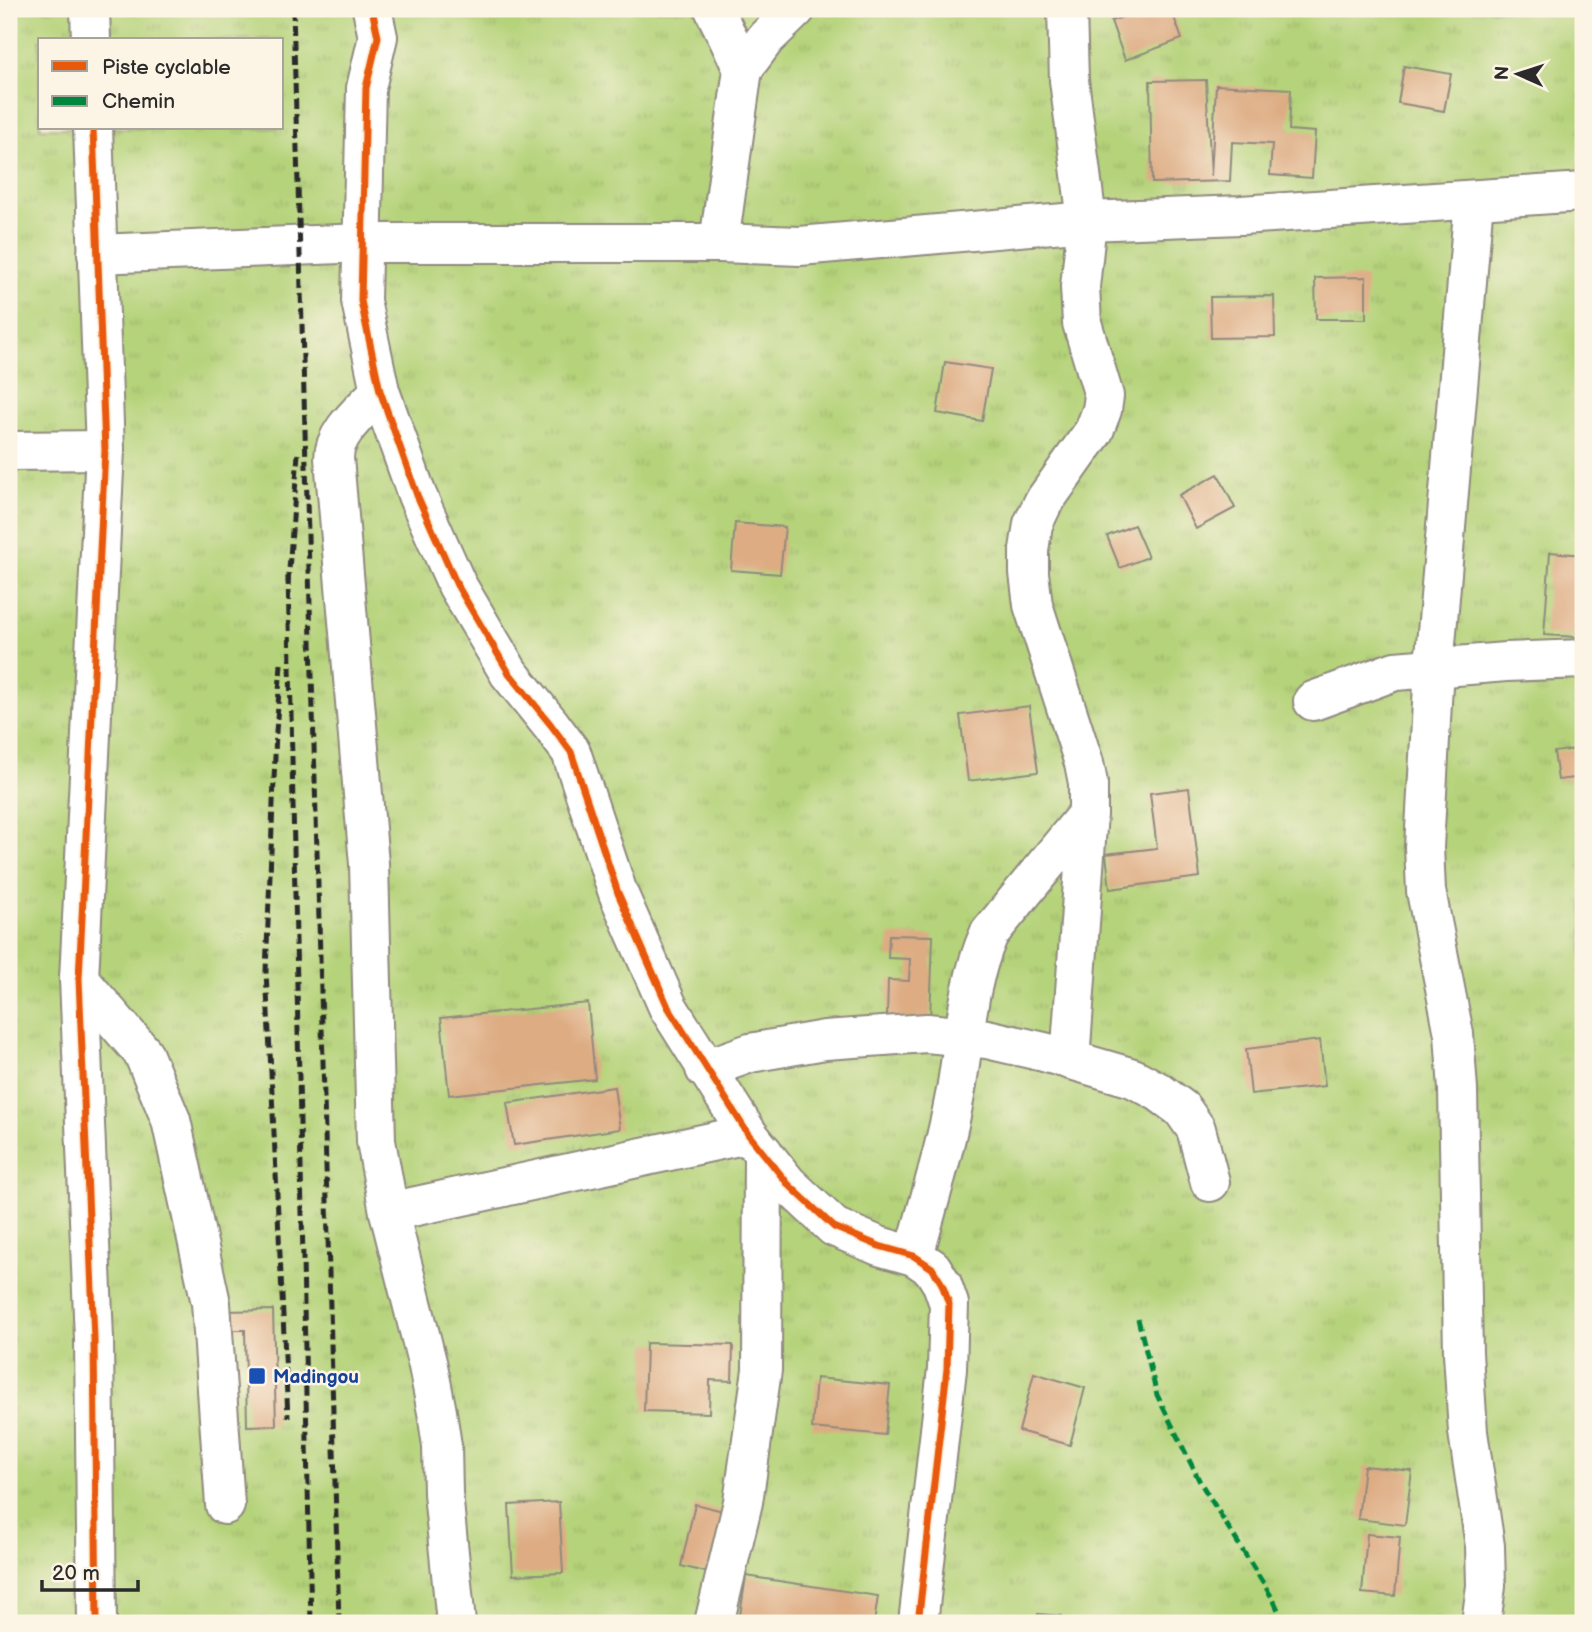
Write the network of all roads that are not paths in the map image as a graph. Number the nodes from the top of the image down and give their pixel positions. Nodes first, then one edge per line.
1 (90, 9) edge
2 (372, 9) edge
3 (714, 9) edge
4 (796, 9) edge
5 (1067, 9) edge
6 (91, 38) edge
7 (743, 69) junction
8 (93, 130) edge
9 (1583, 192) edge
10 (1474, 200) junction
11 (1087, 221) junction
12 (364, 243) junction
13 (719, 243) junction
14 (97, 254) junction
15 (380, 391) junction
16 (105, 450) junction
17 (9, 451) edge
18 (1583, 659) edge
19 (1434, 667) junction
20 (1313, 701) dead end
21 (1088, 813) junction
22 (79, 979) junction
23 (962, 1037) junction
24 (1070, 1060) junction
25 (705, 1069) junction
26 (756, 1143) junction
27 (1210, 1182) dead end
28 (389, 1212) junction
29 (914, 1256) junction
30 (225, 1505) dead end
31 (97, 1623) edge
32 (456, 1623) edge
33 (714, 1623) edge
34 (918, 1623) edge
35 (1481, 1623) edge

1 - 6 street
2 - 12 street
3 - 7 street
4 - 7 street
5 - 11 street
7 - 13 street
8 - 14 street
9 - 10 street
10 - 11 street
10 - 19 street
11 - 13 street
11 - 21 street
12 - 13 street
12 - 14 street
12 - 15 street
14 - 16 street
15 - 25 street
15 - 28 street
16 - 17 street
16 - 22 street
18 - 19 street
19 - 20 street
19 - 35 street
21 - 23 street
21 - 24 street
22 - 30 street
22 - 31 street
23 - 24 street
23 - 25 street
23 - 29 street
24 - 27 street
25 - 26 street
26 - 28 street
26 - 29 street
26 - 33 street
28 - 32 street
29 - 34 street

